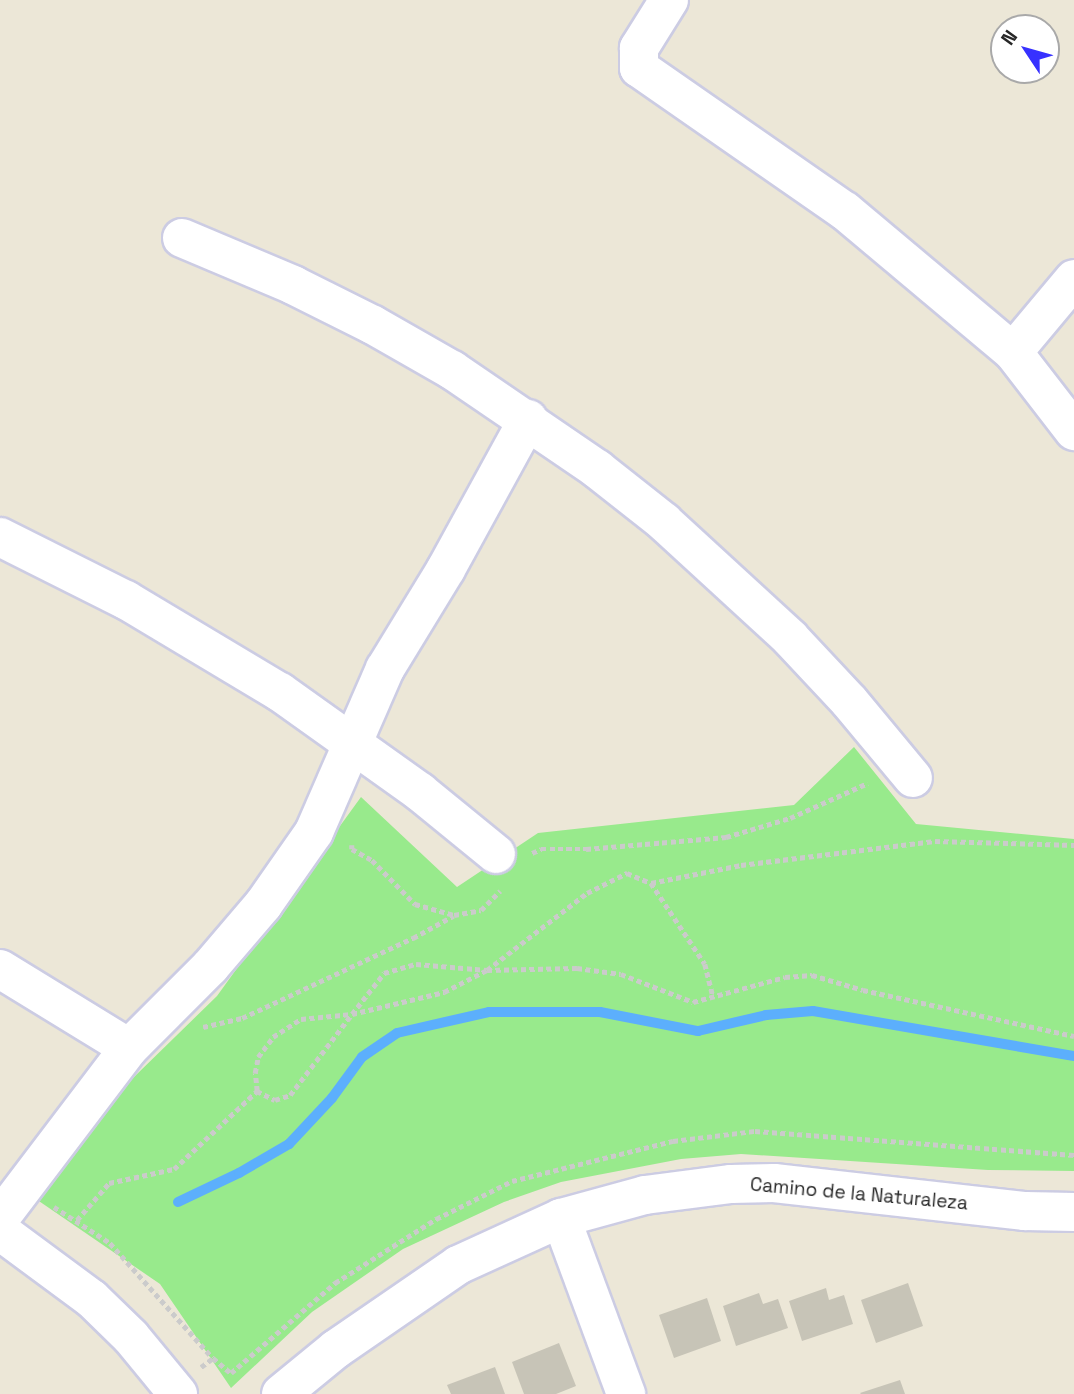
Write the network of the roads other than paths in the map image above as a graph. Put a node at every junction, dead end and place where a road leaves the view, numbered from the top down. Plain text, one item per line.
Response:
1 (669, 0) edge
2 (182, 238) dead end
3 (1074, 279) edge
4 (1013, 352) junction
5 (528, 419) junction
6 (1074, 431) edge
7 (0, 537) edge
8 (354, 743) junction
9 (908, 772) road end
10 (507, 866) road end
11 (0, 969) edge
12 (129, 1048) junction
13 (1074, 1212) edge
14 (0, 1218) edge
15 (561, 1218) junction
16 (0, 1231) edge
17 (178, 1394) edge
18 (281, 1394) edge
19 (625, 1394) edge

1 - 4 street
2 - 5 street
3 - 4 street
4 - 6 street
5 - 8 street
5 - 9 street
7 - 8 street
8 - 10 street
8 - 12 street
11 - 12 street
12 - 14 street
13 - 15 street, Camino de la Naturaleza
15 - 18 street, Camino de la Naturaleza
15 - 19 street
16 - 17 street

